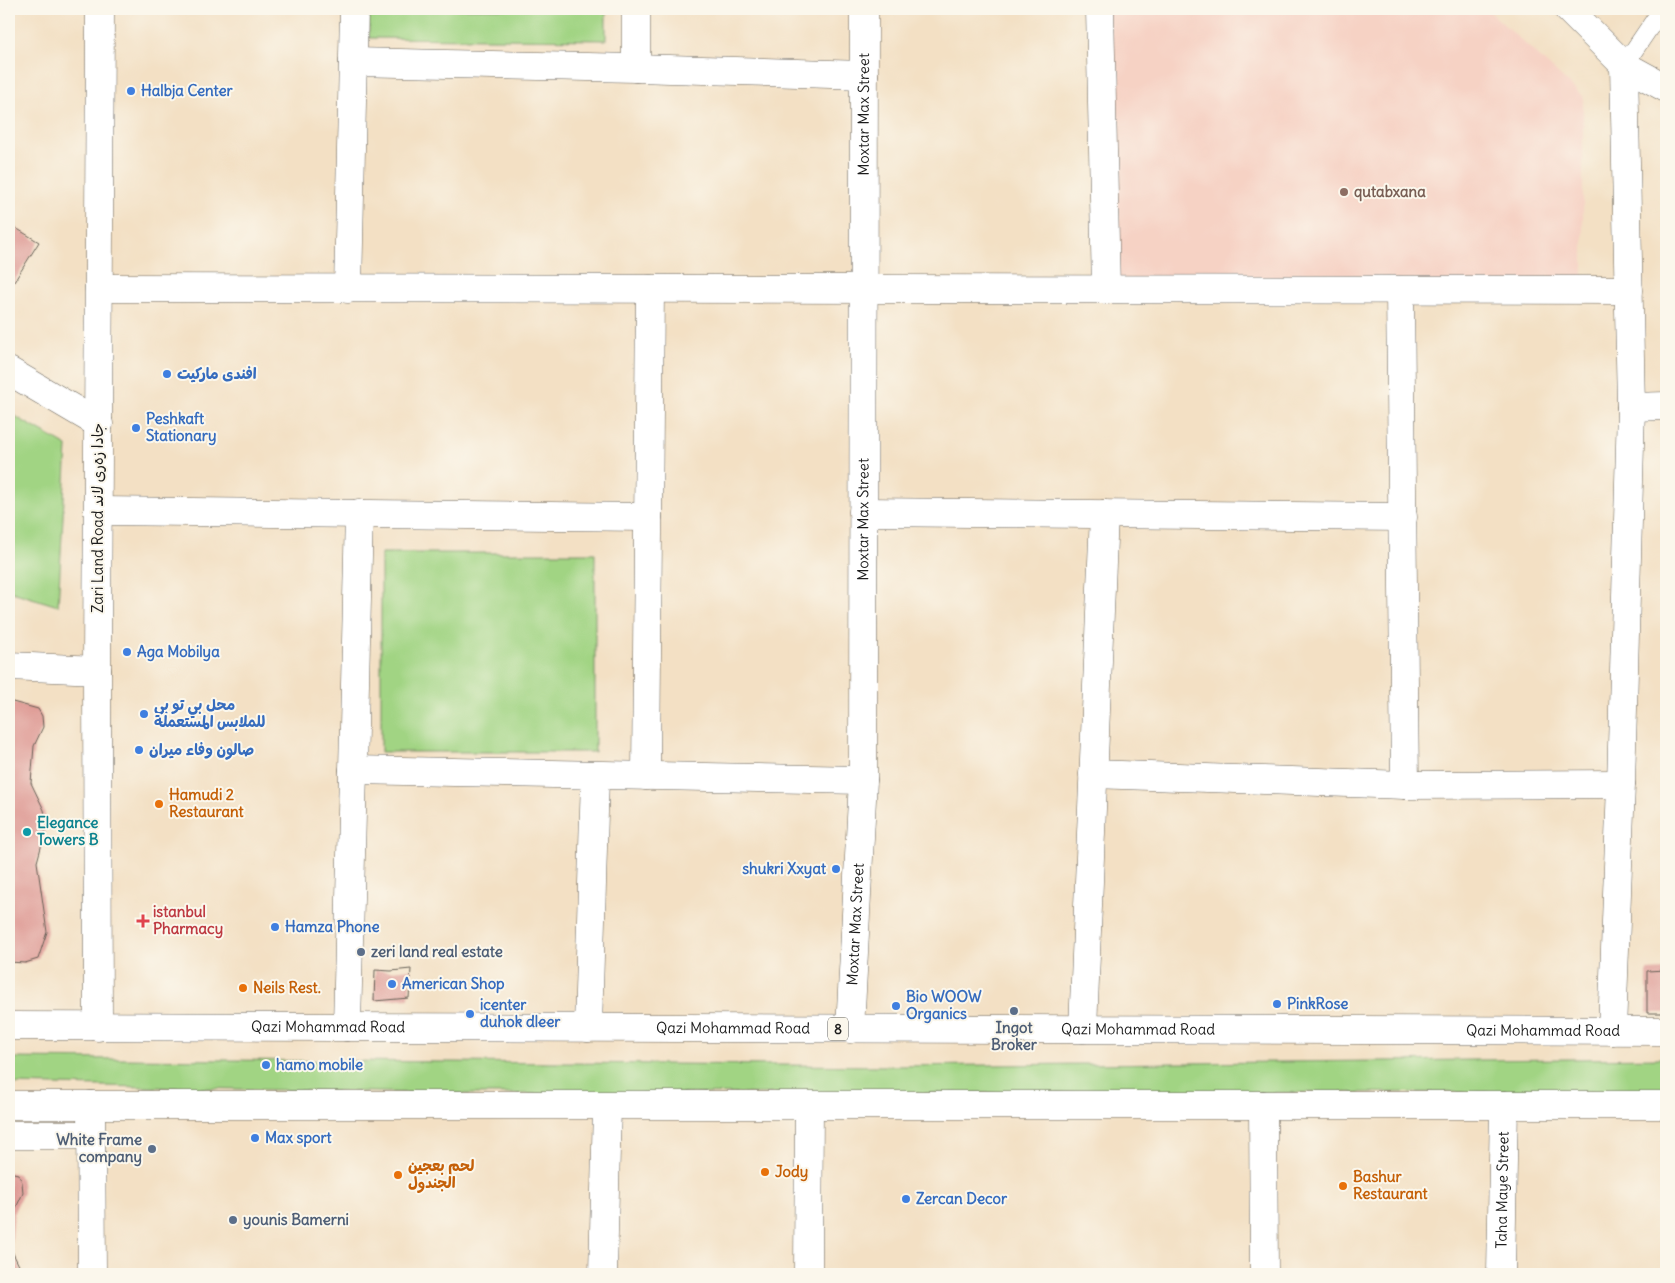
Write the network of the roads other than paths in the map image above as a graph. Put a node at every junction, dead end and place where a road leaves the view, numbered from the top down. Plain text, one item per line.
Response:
1 (100, 9) edge
2 (354, 9) edge
3 (636, 9) edge
4 (864, 9) edge
5 (1100, 9) edge
6 (1568, 9) edge
7 (1662, 9) edge
8 (353, 62) junction
9 (1624, 65) junction
10 (636, 68) junction
11 (864, 75) junction
12 (1666, 88) edge
13 (99, 288) junction
14 (348, 289) junction
15 (650, 289) junction
16 (864, 290) junction
17 (1106, 290) junction
18 (1400, 290) junction
19 (1629, 290) junction
20 (11, 377) edge
21 (1631, 406) junction
22 (1666, 406) edge
23 (99, 424) junction
24 (99, 511) junction
25 (863, 512) junction
26 (359, 513) junction
27 (1104, 514) junction
28 (648, 517) junction
29 (1403, 517) junction
30 (9, 666) edge
31 (97, 670) junction
32 (353, 770) junction
33 (1093, 774) junction
34 (595, 776) junction
35 (646, 776) junction
36 (863, 780) junction
37 (1622, 784) junction
38 (1405, 785) junction
39 (9, 1026) edge
40 (98, 1027) junction
41 (347, 1027) junction
42 (588, 1028) junction
43 (850, 1029) junction
44 (1082, 1029) junction
45 (1612, 1031) junction
46 (1666, 1032) edge
47 (9, 1105) edge
48 (91, 1105) junction
49 (1263, 1105) junction
50 (1504, 1105) junction
51 (607, 1106) junction
52 (809, 1106) junction
53 (1666, 1106) edge
54 (9, 1134) edge
55 (90, 1134) junction
56 (92, 1274) edge
57 (603, 1274) edge
58 (808, 1274) edge
59 (1264, 1274) edge
60 (1501, 1274) edge

1 - 13 street, Zari Land Road جادا زەری لاند
2 - 8 street
3 - 10 street
4 - 11 street, Moxtar Max Street
5 - 17 street
6 - 9 street
7 - 9 lane
8 - 10 street
8 - 14 street
9 - 12 street
9 - 19 street
10 - 11 street
11 - 16 street, Moxtar Max Street
13 - 14 street
13 - 23 street, Zari Land Road جادا زەری لاند
14 - 15 street
15 - 16 street
15 - 28 street
16 - 17 street
16 - 25 street, Moxtar Max Street
17 - 18 street
18 - 19 street
18 - 29 street
19 - 21 street
20 - 23 street
21 - 22 street
21 - 37 street
23 - 24 street, Zari Land Road جادا زەری لاند
24 - 26 street
24 - 31 street, Zari Land Road جادا زەری لاند
25 - 27 street
25 - 36 street, Moxtar Max Street
26 - 28 street
26 - 32 street
27 - 29 street
27 - 33 street
28 - 35 street
29 - 38 street
30 - 31 street
31 - 40 street, Zari Land Road جادا زەری لاند
32 - 34 street
32 - 41 street
33 - 38 street
33 - 44 street
34 - 35 street
34 - 42 street
35 - 36 street
36 - 43 street, Moxtar Max Street
37 - 38 street
37 - 45 street
39 - 40 street, Qazi Mohammad Road / 8
40 - 41 street, Qazi Mohammad Road / 8
41 - 42 street, Qazi Mohammad Road / 8
42 - 43 street, Qazi Mohammad Road / 8
43 - 44 street, Qazi Mohammad Road / 8
44 - 45 street, Qazi Mohammad Road / 8
45 - 46 street, Qazi Mohammad Road / 8
47 - 48 street
48 - 51 street
48 - 55 street
49 - 50 street
49 - 52 street
49 - 59 street
50 - 53 street
50 - 60 street, Taha Maye Street
51 - 52 street
51 - 57 street
52 - 58 street
54 - 55 street
55 - 56 street

